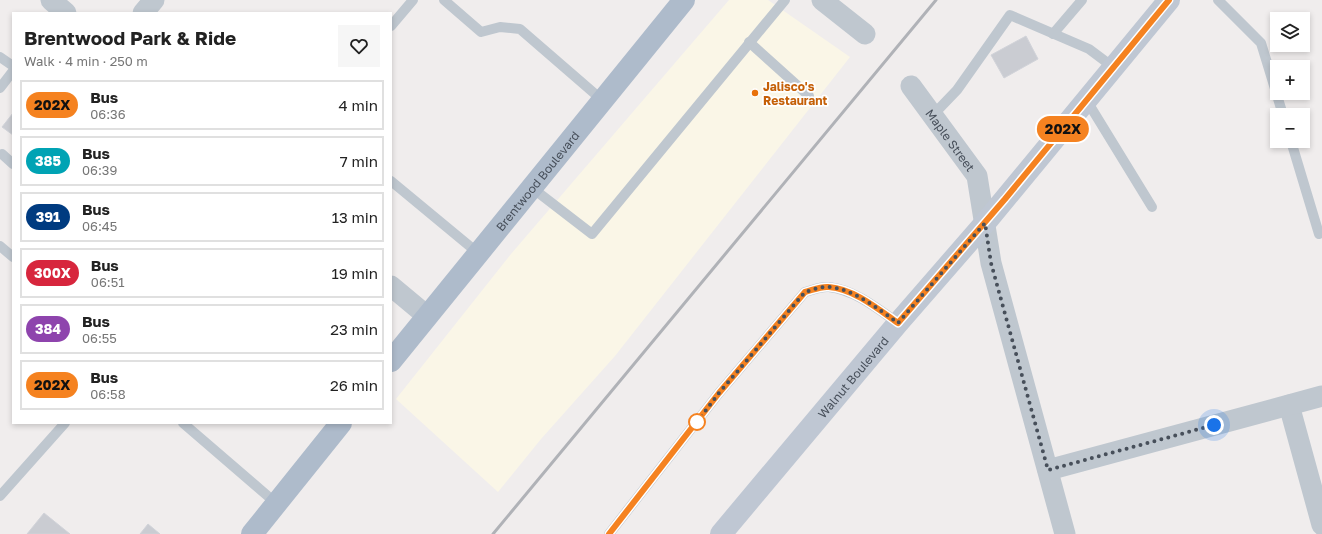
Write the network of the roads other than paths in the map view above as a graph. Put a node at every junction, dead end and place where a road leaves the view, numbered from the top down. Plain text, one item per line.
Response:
1 (154, 0) edge
2 (413, 0) edge
3 (444, 0) edge
4 (684, 0) edge
5 (785, 0) edge
6 (822, 0) edge
7 (1082, 0) edge
8 (1169, 0) edge
9 (1218, 0) edge
10 (144, 12) edge
11 (392, 25) edge
12 (865, 34) dead end
13 (1053, 34) junction
14 (749, 42) junction
15 (0, 56) edge
16 (12, 65) edge
17 (1113, 67) junction
18 (12, 72) edge
19 (911, 86) dead end
20 (0, 88) edge
21 (809, 96) dead end
22 (602, 100) junction
23 (1087, 101) junction
24 (1281, 108) edge
25 (933, 116) junction
26 (1293, 148) edge
27 (2, 154) dead end
28 (12, 163) edge
29 (392, 182) edge
30 (531, 187) junction
31 (1152, 207) dead end
32 (985, 223) junction
33 (1319, 234) dead end
34 (0, 246) edge
35 (478, 253) junction
36 (12, 257) edge
37 (392, 287) edge
38 (427, 316) junction
39 (898, 323) junction
40 (392, 360) edge
41 (1322, 396) edge
42 (1289, 405) junction
43 (64, 424) edge
44 (185, 424) edge
45 (340, 424) edge
46 (1048, 470) junction
47 (0, 496) edge
48 (277, 504) junction
49 (1322, 525) edge
50 (252, 534) edge
51 (609, 534) edge
52 (721, 534) edge
53 (1065, 534) edge

1 - 10 street
2 - 11 lane
3 - 22 lane
4 - 22 main road, Brentwood Boulevard
5 - 14 lane
6 - 12 street
7 - 13 lane
8 - 17 street, Walnut Boulevard
9 - 24 lane
13 - 17 lane
13 - 25 lane
14 - 21 lane
14 - 30 lane
15 - 16 lane
17 - 23 street, Walnut Boulevard
18 - 20 lane
19 - 25 street, Maple Street
22 - 30 main road, Brentwood Boulevard
23 - 31 lane
23 - 32 street, Walnut Boulevard
25 - 32 street, Maple Street
26 - 33 lane
27 - 28 lane
29 - 35 lane
30 - 35 main road, Brentwood Boulevard
32 - 39 street, Walnut Boulevard
32 - 46 street, Maple Street
34 - 36 lane
35 - 38 main road, Brentwood Boulevard
37 - 38 street
38 - 40 main road, Brentwood Boulevard
39 - 51 lane
39 - 52 street, Walnut Boulevard
41 - 42 street
42 - 46 street
42 - 49 street
43 - 47 lane
44 - 48 lane
45 - 48 main road
46 - 53 street, Maple Street
48 - 50 main road

